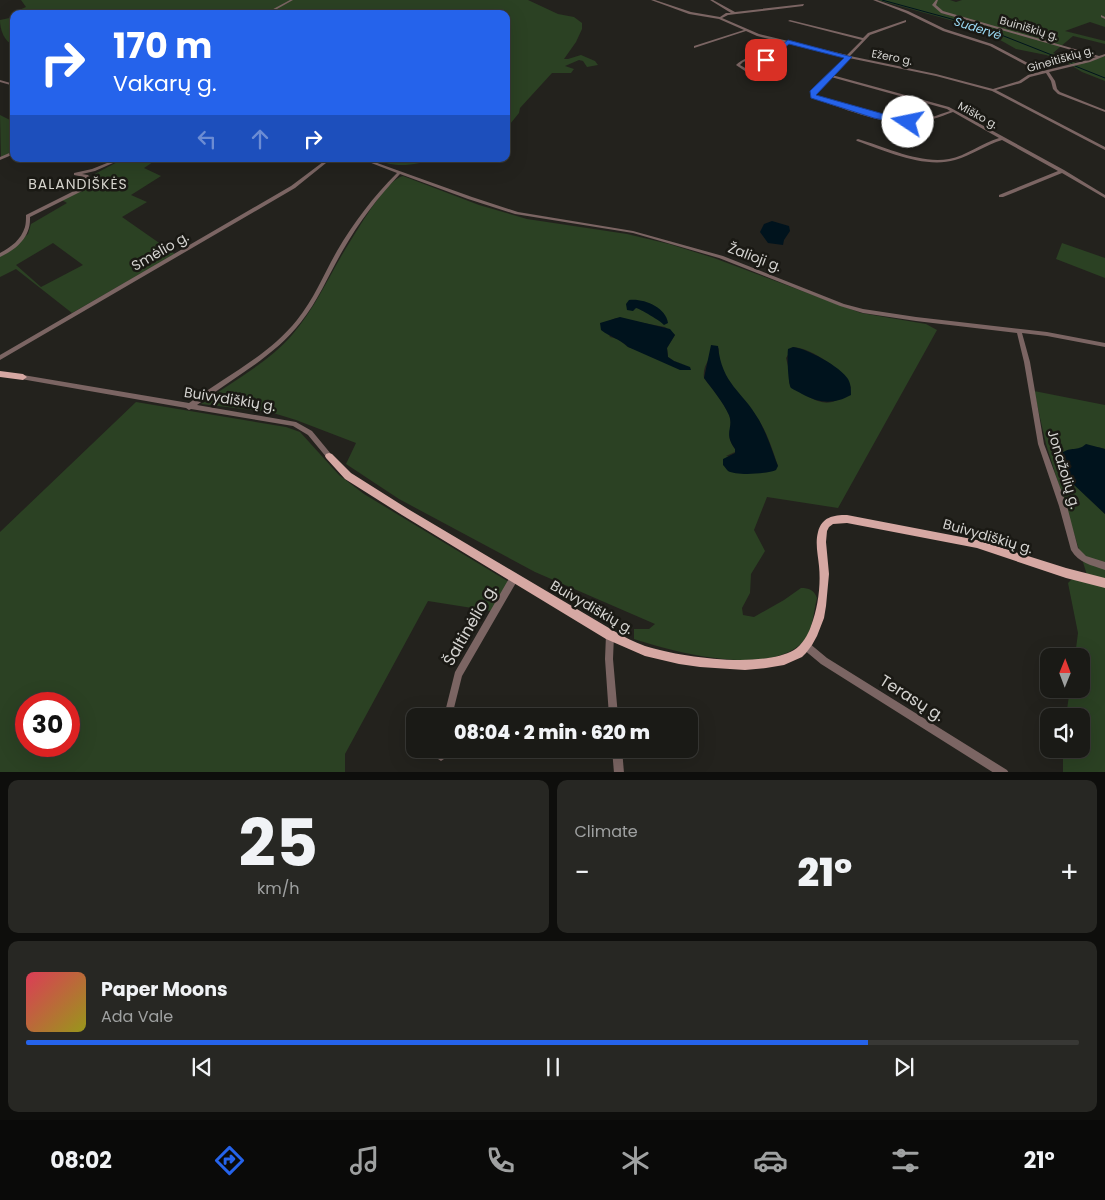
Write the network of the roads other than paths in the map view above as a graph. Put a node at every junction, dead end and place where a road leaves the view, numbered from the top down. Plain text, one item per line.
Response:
1 (292, 0) edge
2 (652, 0) edge
3 (711, 0) edge
4 (874, 0) edge
5 (937, 0) edge
6 (804, 5) dead end
7 (273, 10) edge
8 (735, 13) junction
9 (720, 18) junction
10 (790, 21) dead end
11 (906, 21) dead end
12 (746, 30) junction
13 (863, 39) junction
14 (788, 42) junction
15 (694, 47) dead end
16 (779, 48) junction
17 (1105, 55) edge
18 (849, 57) junction
19 (1098, 57) junction
20 (1045, 72) junction
21 (830, 76) junction
22 (993, 90) junction
23 (953, 111) junction
24 (1105, 111) edge
25 (1003, 138) junction
26 (858, 140) dead end
27 (1105, 149) edge
28 (113, 162) edge
29 (325, 162) edge
30 (372, 162) edge
31 (1062, 171) junction
32 (400, 172) junction
33 (1001, 196) dead end
34 (1105, 197) edge
35 (0, 255) edge
36 (1019, 331) junction
37 (1105, 345) edge
38 (0, 358) edge
39 (0, 374) edge
40 (23, 378) joint
41 (189, 407) junction
42 (329, 456) joint
43 (1105, 566) edge
44 (514, 578) junction
45 (1105, 583) edge
46 (610, 635) junction
47 (806, 646) junction
48 (450, 708) edge
49 (613, 708) edge
50 (618, 758) edge
51 (619, 772) edge
52 (1004, 772) edge

1 - 7 street
2 - 9 street
3 - 8 street
4 - 20 street
5 - 19 street, Buiniškių g.
6 - 8 street
8 - 9 street
9 - 12 street, Ežero g.
10 - 13 street
11 - 13 street
12 - 14 street, Ežero g.
12 - 15 street
13 - 18 street
14 - 16 street
14 - 18 street, Ežero g.
16 - 16 street
17 - 19 street, Gineitiškių g.
18 - 21 street
18 - 22 street, Ežero g.
19 - 20 street, Gineitiškių g.
20 - 22 street, Gineitiškių g.
20 - 24 street
21 - 23 street, Miško g.
21 - 23 street
22 - 27 street, Ežero g.
23 - 25 street, Miško g.
25 - 26 street
25 - 31 street, Miško g.
28 - 35 street
29 - 38 street, Smėlio g.
30 - 32 street, Žalioji g.
31 - 33 street
31 - 34 street, Miško g.
32 - 36 street, Žalioji g.
32 - 41 street
36 - 37 street, Žalioji g.
36 - 43 street, Jonažolių g.
39 - 40 main road, Buivydiškių g.
40 - 41 street, Buivydiškių g.
41 - 42 street, Buivydiškių g.
42 - 44 main road, Buivydiškių g.
44 - 46 main road, Buivydiškių g.
44 - 48 street, Šaltinėlio g.
45 - 47 main road, Buivydiškių g.
46 - 47 main road, Buivydiškių g.
46 - 49 street
47 - 52 street, Terasų g.
50 - 51 street

